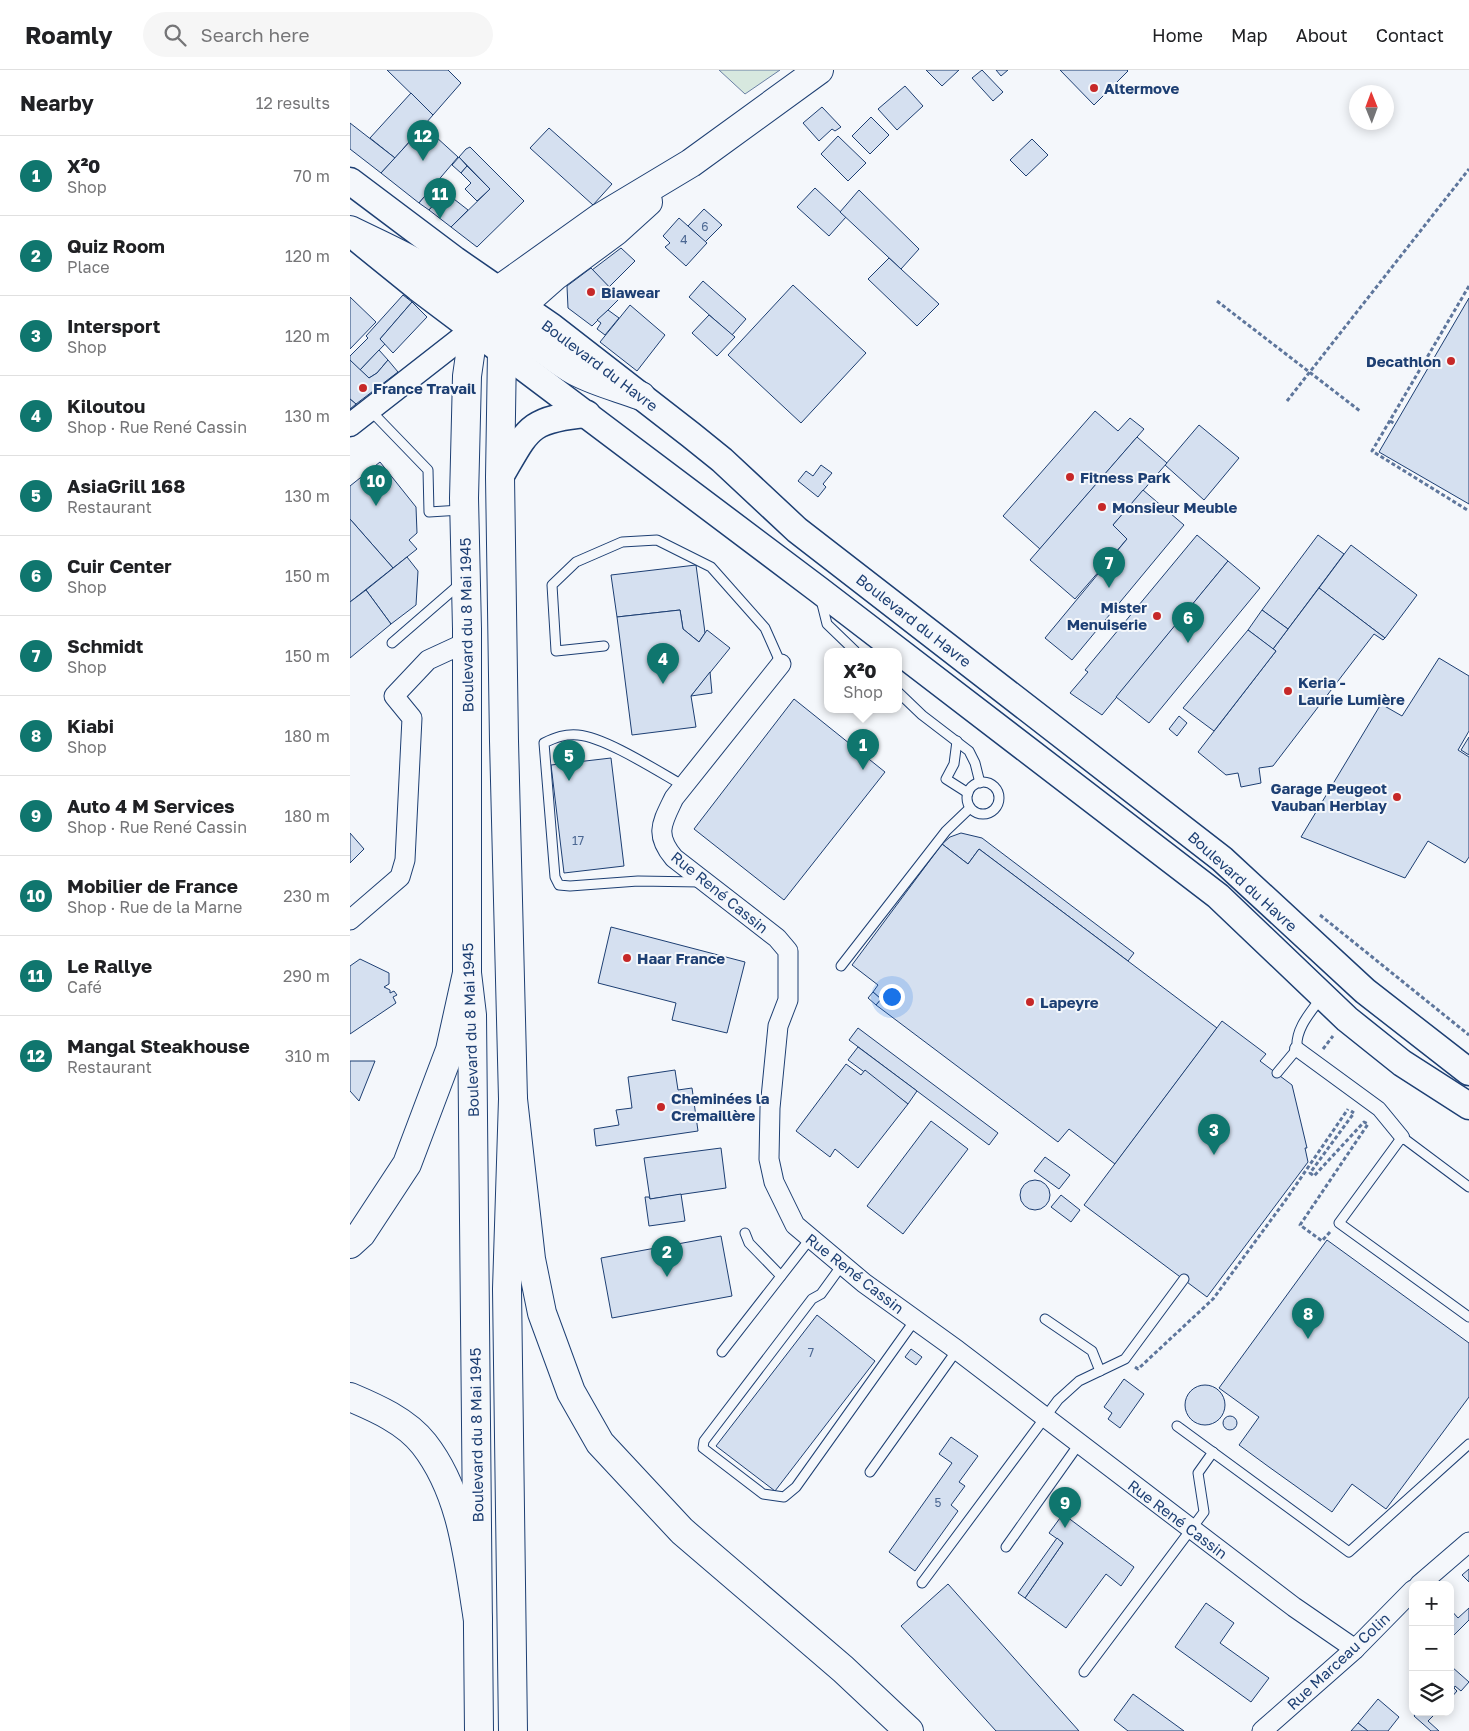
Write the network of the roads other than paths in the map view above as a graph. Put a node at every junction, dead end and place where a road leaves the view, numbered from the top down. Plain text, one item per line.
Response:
1 (819, 70) edge
2 (692, 163) junction
3 (350, 180) edge
4 (350, 232) edge
5 (491, 297) junction
6 (521, 306) junction
7 (473, 329) junction
8 (504, 341) junction
9 (641, 396) junction
10 (370, 410) junction
11 (587, 414) junction
12 (350, 425) edge
13 (500, 477) junction
14 (465, 510) junction
15 (466, 579) junction
16 (819, 590) junction
17 (467, 642) junction
18 (392, 643) dead end
19 (604, 646) dead end
20 (852, 648) edge
21 (895, 648) edge
22 (902, 654) edge
23 (781, 664) joint
24 (902, 696) edge
25 (957, 741) junction
26 (980, 783) junction
27 (684, 786) junction
28 (968, 793) junction
29 (970, 808) junction
30 (705, 882) junction
31 (350, 920) edge
32 (841, 966) dead end
33 (468, 986) junction
34 (1322, 997) junction
35 (510, 998) junction
36 (1297, 1049) junction
37 (1469, 1072) edge
38 (1277, 1073) dead end
39 (513, 1099) junction
40 (1469, 1106) edge
41 (1402, 1137) junction
42 (1469, 1187) edge
43 (745, 1233) dead end
44 (810, 1239) junction
45 (350, 1244) edge
46 (842, 1265) junction
47 (781, 1276) junction
48 (1184, 1279) dead end
49 (1469, 1317) edge
50 (1045, 1319) dead end
51 (915, 1320) junction
52 (957, 1350) junction
53 (722, 1352) dead end
54 (1100, 1371) junction
55 (350, 1397) edge
56 (1044, 1419) junction
57 (1177, 1426) dead end
58 (1079, 1444) junction
59 (1469, 1444) edge
60 (1213, 1452) junction
61 (870, 1472) dead end
62 (1193, 1530) junction
63 (1469, 1542) edge
64 (1006, 1547) dead end
65 (1424, 1581) edge
66 (922, 1582) dead end
67 (1409, 1594) edge
68 (478, 1620) junction
69 (1355, 1649) junction
70 (1084, 1672) dead end
71 (479, 1731) edge
72 (513, 1731) edge
73 (909, 1731) edge
74 (1262, 1731) edge

1 - 2 main road
2 - 5 main road
2 - 6 main road
3 - 5 main road
4 - 5 main road
4 - 7 main road
5 - 6 main road
5 - 7 main road, Boulevard du 8 Mai 1945
6 - 8 main road
6 - 9 main road, Boulevard du Havre
7 - 8 main road
7 - 10 street
7 - 14 main road, Boulevard du 8 Mai 1945
8 - 9 main road
8 - 11 main road, Boulevard du Havre
8 - 13 main road
9 - 37 main road, Boulevard du Havre
10 - 12 street
10 - 14 lane
11 - 13 main road
11 - 16 main road, Boulevard du Havre
13 - 35 main road
14 - 15 main road, Boulevard du 8 Mai 1945
15 - 17 main road, Boulevard du 8 Mai 1945
15 - 18 lane
16 - 20 lane
16 - 21 main road, Boulevard du Havre
17 - 31 street
17 - 33 main road, Boulevard du 8 Mai 1945
19 - 23 lane
22 - 34 main road, Boulevard du Havre
23 - 27 street, Rue René Cassin
24 - 25 lane
25 - 26 lane
25 - 28 lane
26 - 28 lane
26 - 29 lane
27 - 30 street, Rue René Cassin
27 - 30 lane
28 - 29 lane
29 - 32 lane
30 - 44 street, Rue René Cassin
33 - 35 main road
33 - 45 main road
33 - 68 main road, Boulevard du 8 Mai 1945
34 - 36 lane
34 - 40 main road, Boulevard du Havre
35 - 39 main road
36 - 38 lane
36 - 41 street
39 - 72 main road
39 - 73 main road
41 - 42 lane
41 - 49 lane
43 - 47 lane
44 - 46 street, Rue René Cassin
44 - 47 lane
46 - 51 street, Rue René Cassin
46 - 51 lane
47 - 53 lane
48 - 54 lane
50 - 54 lane
51 - 52 street, Rue René Cassin
52 - 56 street, Rue René Cassin
52 - 61 lane
54 - 56 lane
55 - 68 main road
56 - 58 street, Rue René Cassin
56 - 66 lane
57 - 60 lane
58 - 62 street, Rue René Cassin
58 - 64 lane
59 - 60 lane
60 - 62 lane
62 - 69 street, Rue René Cassin
62 - 70 lane
63 - 65 street
67 - 69 street, Rue Marceau Colin
68 - 71 main road, Boulevard du 8 Mai 1945
69 - 74 street, Rue Marceau Colin

